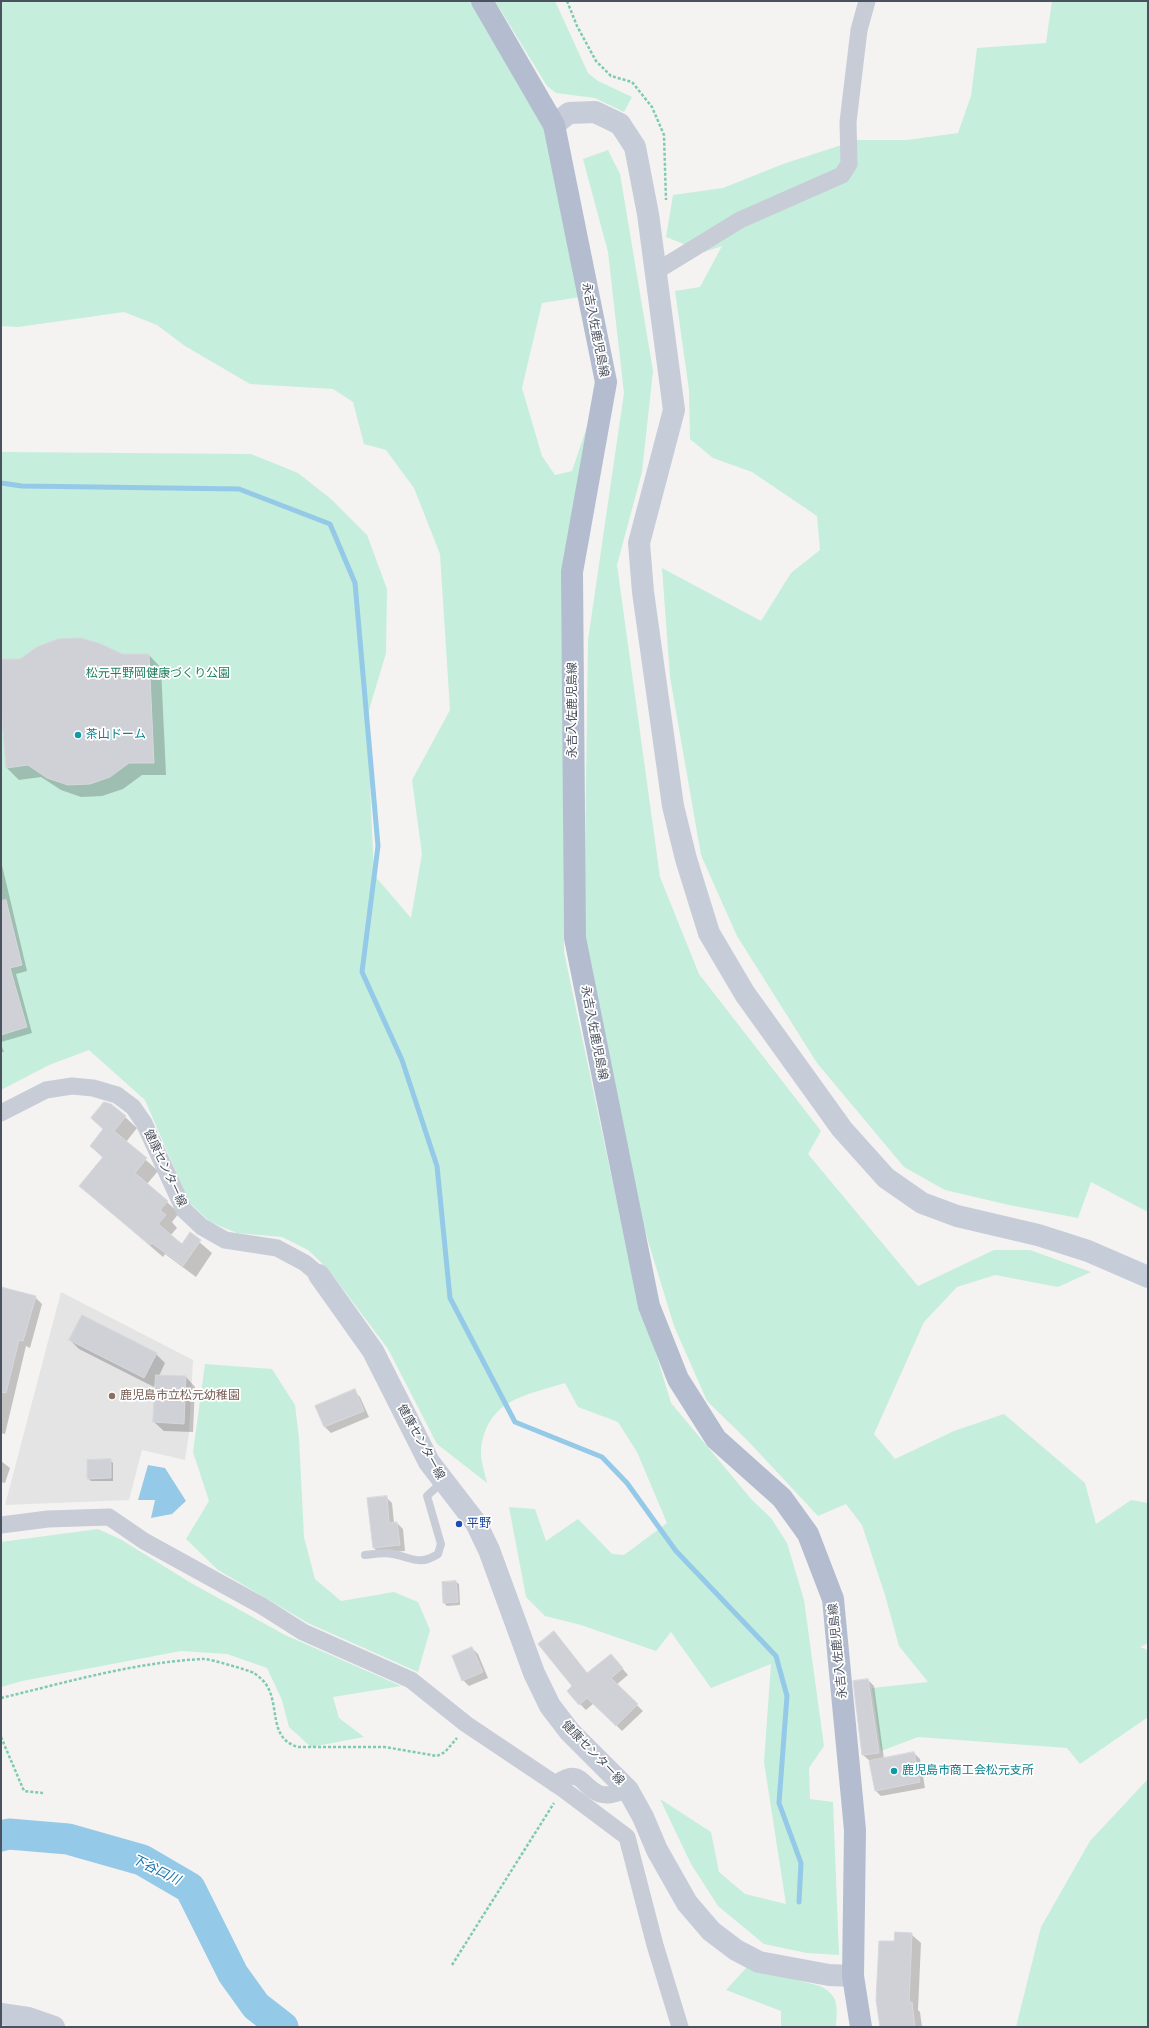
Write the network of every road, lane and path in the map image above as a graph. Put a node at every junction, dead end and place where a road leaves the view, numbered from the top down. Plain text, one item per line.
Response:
1 (482, 1) edge
2 (867, 1) edge
3 (554, 125) junction
4 (655, 272) junction
5 (1, 1112) edge
6 (319, 1275) joint
7 (1148, 1277) edge
8 (443, 1481) junction
9 (1, 1525) edge
10 (365, 1555) dead end
11 (1, 1698) edge
12 (466, 1724) junction
13 (1, 1737) edge
14 (559, 1786) junction
15 (628, 1790) junction
16 (43, 1793) dead end
17 (452, 1965) dead end
18 (853, 1976) junction
19 (1, 2014) edge
20 (54, 2027) edge
21 (680, 2027) edge
22 (861, 2027) edge

1 - 3 main road, 永吉入佐鹿児島線
2 - 4 street
3 - 4 street
3 - 18 main road, 永吉入佐鹿児島線
4 - 7 street
5 - 6 street, 健康センター線
6 - 8 street, 健康センター線
8 - 10 lane
8 - 15 street, 健康センター線
9 - 12 street
11 - 12 path
12 - 14 street
13 - 16 path
14 - 15 street
14 - 17 path
14 - 21 street
15 - 18 street, 健康センター線
18 - 22 main road, 永吉入佐鹿児島線
19 - 20 street

